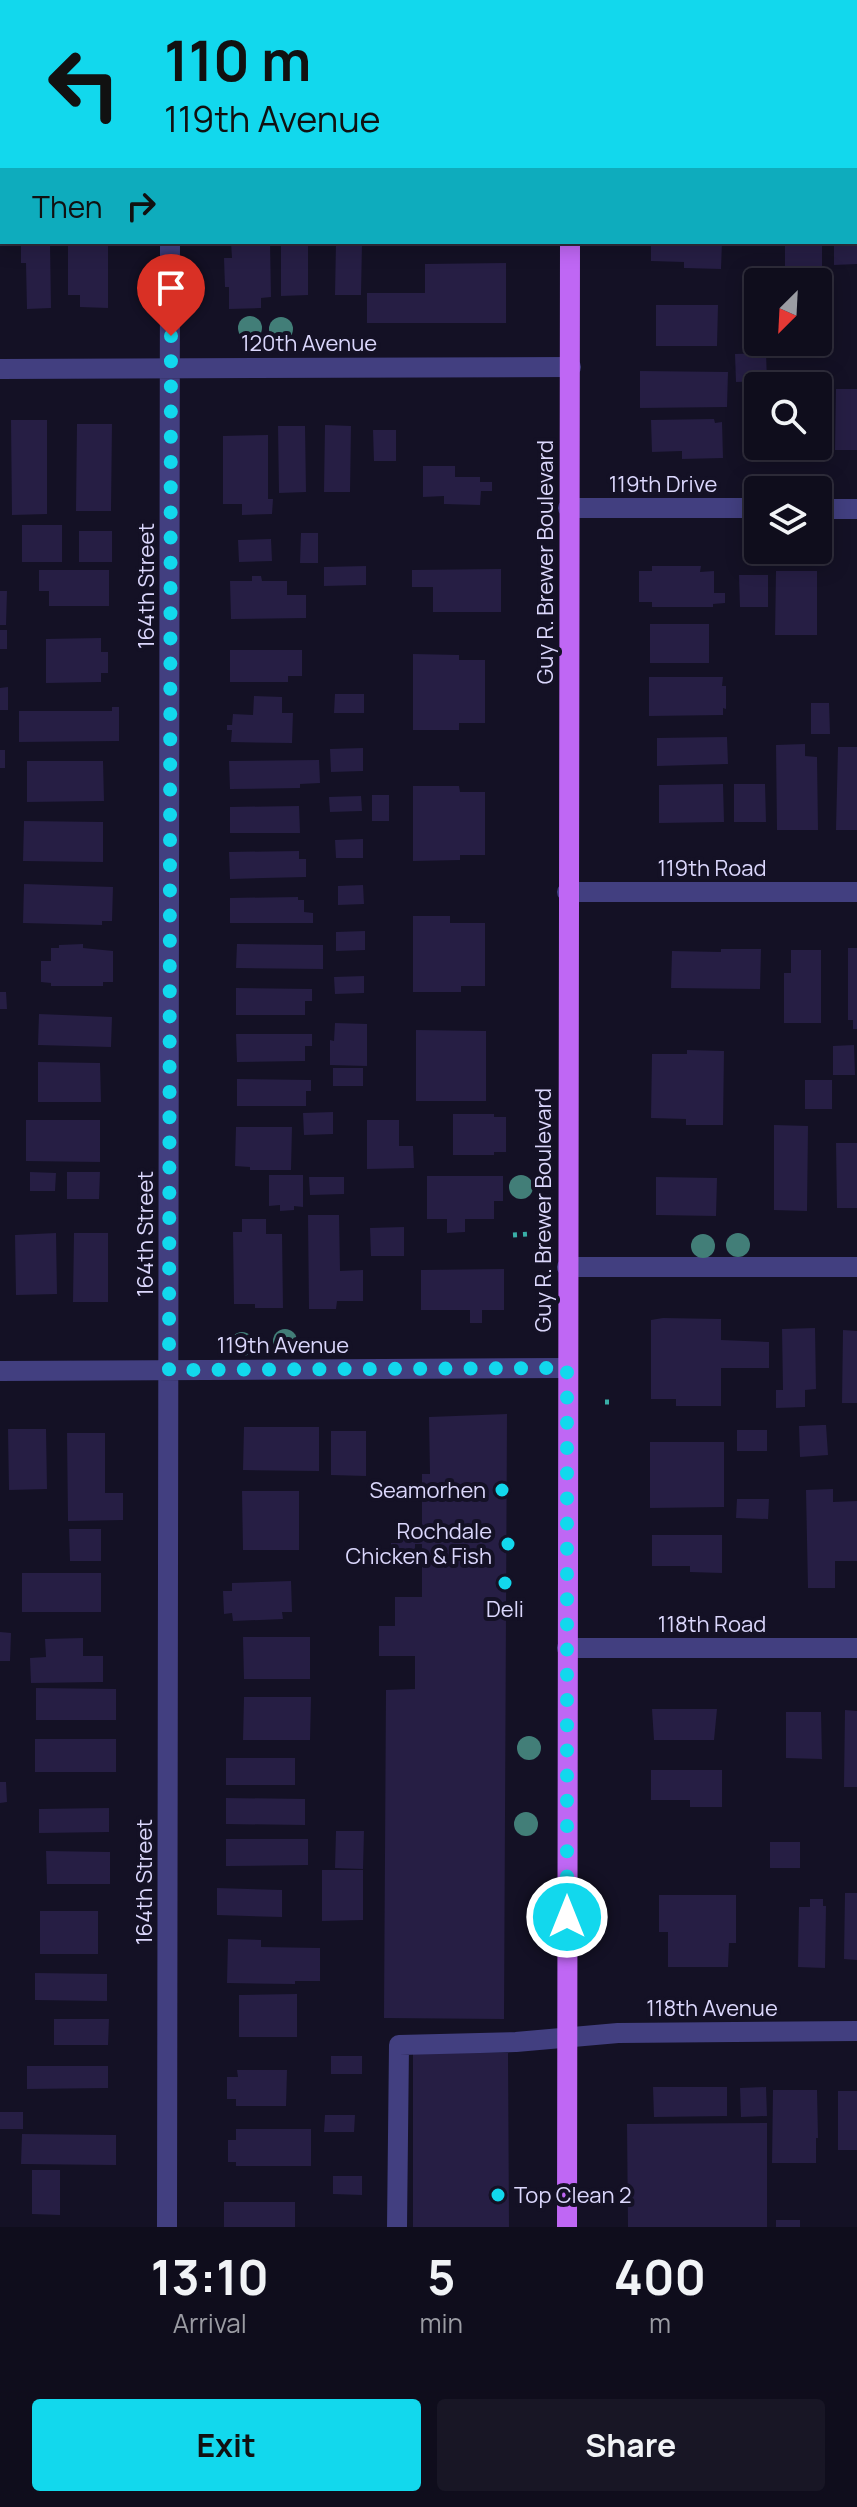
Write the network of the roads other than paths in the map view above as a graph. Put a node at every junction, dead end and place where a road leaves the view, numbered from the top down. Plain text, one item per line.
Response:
1 (170, 244) edge
2 (570, 244) edge
3 (571, 367) junction
4 (171, 368) junction
5 (0, 369) edge
6 (568, 508) junction
7 (744, 508) edge
8 (832, 509) edge
9 (857, 509) edge
10 (567, 892) junction
11 (857, 892) edge
12 (567, 1267) junction
13 (857, 1267) edge
14 (567, 1368) junction
15 (169, 1370) junction
16 (0, 1371) edge
17 (567, 1648) junction
18 (857, 1648) edge
19 (857, 2031) edge
20 (567, 2037) junction
21 (167, 2227) edge
22 (397, 2227) edge
23 (567, 2227) edge

1 - 4 street, 164th Street
2 - 3 main road, Guy R. Brewer Boulevard
3 - 4 street, 120th Avenue
3 - 6 main road, Guy R. Brewer Boulevard
4 - 5 street, 120th Avenue
4 - 15 street, 164th Street
6 - 7 street, 119th Drive
6 - 10 main road, Guy R. Brewer Boulevard
8 - 9 street
10 - 11 street, 119th Road
10 - 12 main road, Guy R. Brewer Boulevard
12 - 13 street
12 - 14 main road, Guy R. Brewer Boulevard
14 - 15 street, 119th Avenue
14 - 17 main road, Guy R. Brewer Boulevard
15 - 16 street, 119th Avenue
15 - 21 street, 164th Street
17 - 18 street, 118th Road
17 - 20 main road, Guy R. Brewer Boulevard
19 - 20 street, 118th Avenue
20 - 22 street, 118th Avenue
20 - 23 main road, Guy R. Brewer Boulevard

